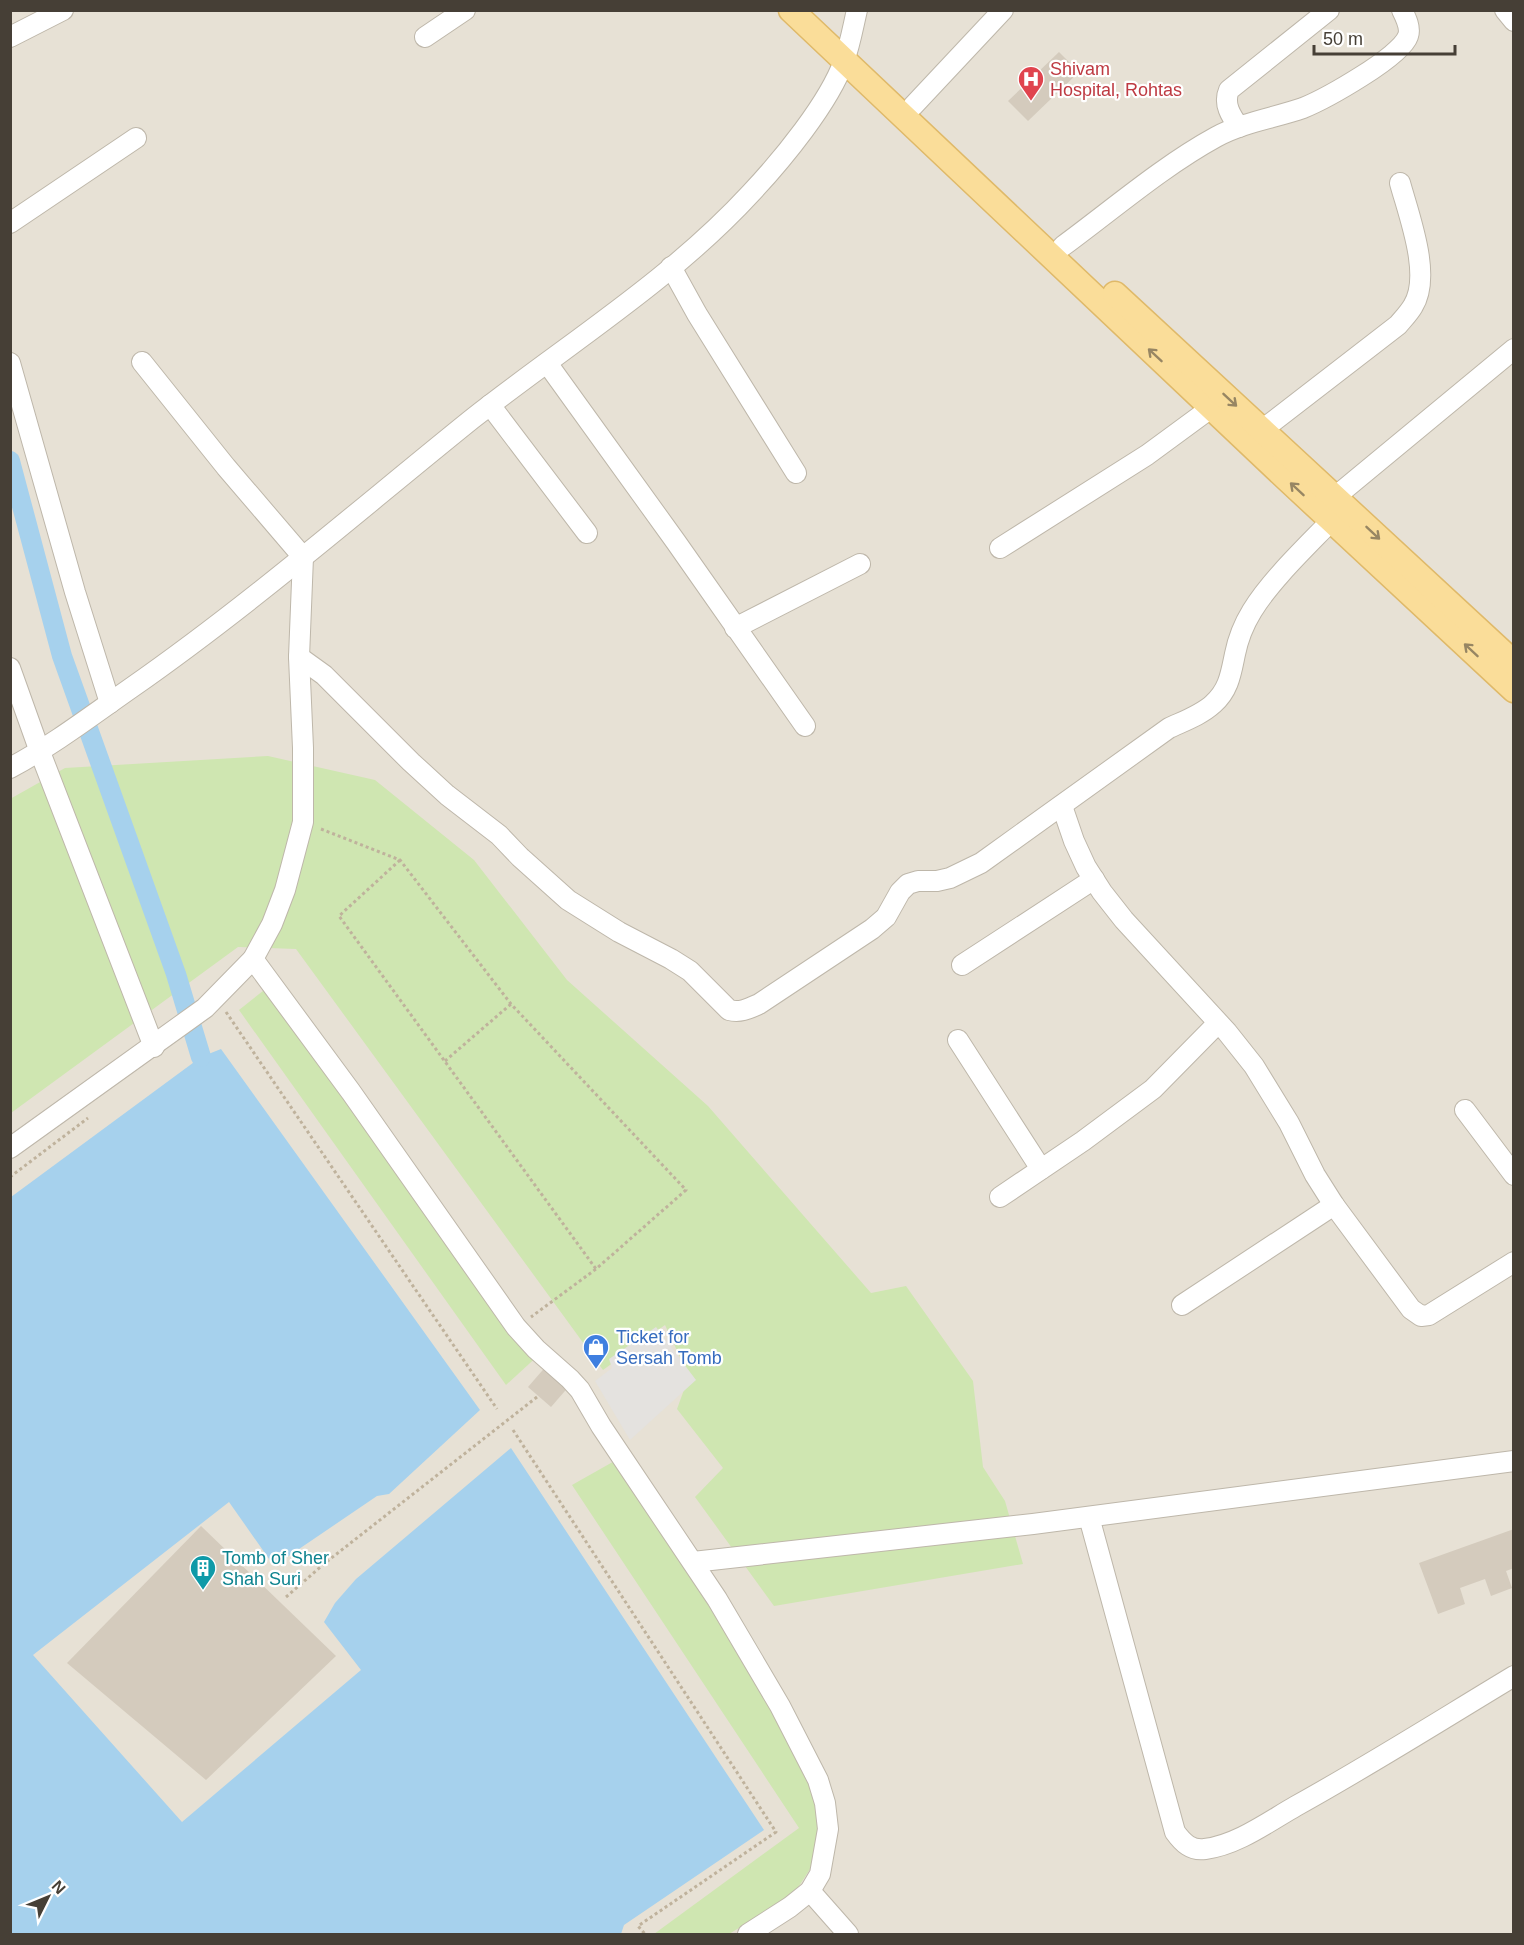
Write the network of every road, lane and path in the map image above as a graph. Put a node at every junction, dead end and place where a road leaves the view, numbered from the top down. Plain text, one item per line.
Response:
1 (63, 10) edge
2 (465, 10) edge
3 (791, 10) edge
4 (810, 10) edge
5 (857, 10) edge
6 (1003, 10) edge
7 (1329, 10) edge
8 (1402, 10) edge
9 (1505, 10) edge
10 (1514, 21) edge
11 (10, 37) edge
12 (425, 37) dead end
13 (846, 54) junction
14 (914, 106) junction
15 (1239, 127) junction
16 (136, 138) dead end
17 (1400, 183) dead end
18 (10, 223) edge
19 (1063, 246) junction
20 (671, 267) junction
21 (1514, 349) edge
22 (142, 362) dead end
23 (10, 363) edge
24 (547, 363) junction
25 (490, 405) junction
26 (1211, 408) junction
27 (1262, 430) junction
28 (796, 473) dead end
29 (1333, 509) junction
30 (587, 533) dead end
31 (1000, 548) dead end
32 (303, 557) junction
33 (860, 564) dead end
34 (735, 628) junction
35 (299, 657) junction
36 (1514, 663) edge
37 (10, 668) edge
38 (1514, 690) edge
39 (107, 705) junction
40 (805, 726) dead end
41 (40, 752) junction
42 (10, 768) edge
43 (1062, 806) junction
44 (303, 822) junction
45 (400, 860) junction
46 (1094, 879) junction
47 (254, 958) junction
48 (962, 965) dead end
49 (511, 1004) junction
50 (226, 1012) dead end
51 (1218, 1023) junction
52 (958, 1040) dead end
53 (161, 1041) junction
54 (444, 1061) junction
55 (1466, 1110) dead end
56 (10, 1148) edge
57 (1041, 1169) junction
58 (1514, 1175) edge
59 (1000, 1197) dead end
60 (1334, 1204) junction
61 (1514, 1262) edge
62 (596, 1269) junction
63 (1182, 1305) dead end
64 (516, 1327) junction
65 (537, 1397) dead end
66 (497, 1408) dead end
67 (513, 1430) dead end
68 (1514, 1461) edge
69 (1089, 1517) junction
70 (693, 1562) junction
71 (286, 1597) dead end
72 (1513, 1678) edge
73 (810, 1891) junction
74 (645, 1935) edge
75 (748, 1935) edge
76 (848, 1935) edge

1 - 11 street
2 - 12 street
3 - 13 main road
4 - 13 main road
5 - 13 street
6 - 14 street
7 - 15 street
8 - 15 street
9 - 10 street
13 - 14 main road
13 - 20 street
26 -> 13 main road
14 - 19 main road
15 - 19 street
16 - 18 street
17 - 27 street
19 -> 27 main road
20 - 24 street
20 - 28 street
21 - 29 street
22 - 32 street
23 - 39 street
24 - 25 street
24 - 34 street
25 - 30 street
25 - 32 street
29 -> 26 main road
26 - 31 street
27 - 29 main road
29 -> 36 main road
38 -> 29 main road
29 - 43 street
32 - 35 street
32 - 39 street
33 - 34 street
34 - 40 street
35 - 43 street
35 - 44 street
37 - 41 street
39 - 41 street
41 - 42 street
41 - 53 street
43 - 46 street
44 - 45 path
44 - 47 street
45 - 49 path
45 - 54 path
46 - 48 street
46 - 51 street
47 - 53 street
47 - 64 street
49 - 54 path
49 - 62 path
50 - 66 path
51 - 57 street
51 - 60 street
52 - 57 street
53 - 56 street
54 - 62 path
55 - 58 street
57 - 59 street
60 - 61 street
60 - 63 street
62 - 64 path
64 - 70 street
65 - 71 path
67 - 74 path
68 - 69 street
69 - 70 street
69 - 72 street
70 - 73 street
73 - 75 street
73 - 76 street

